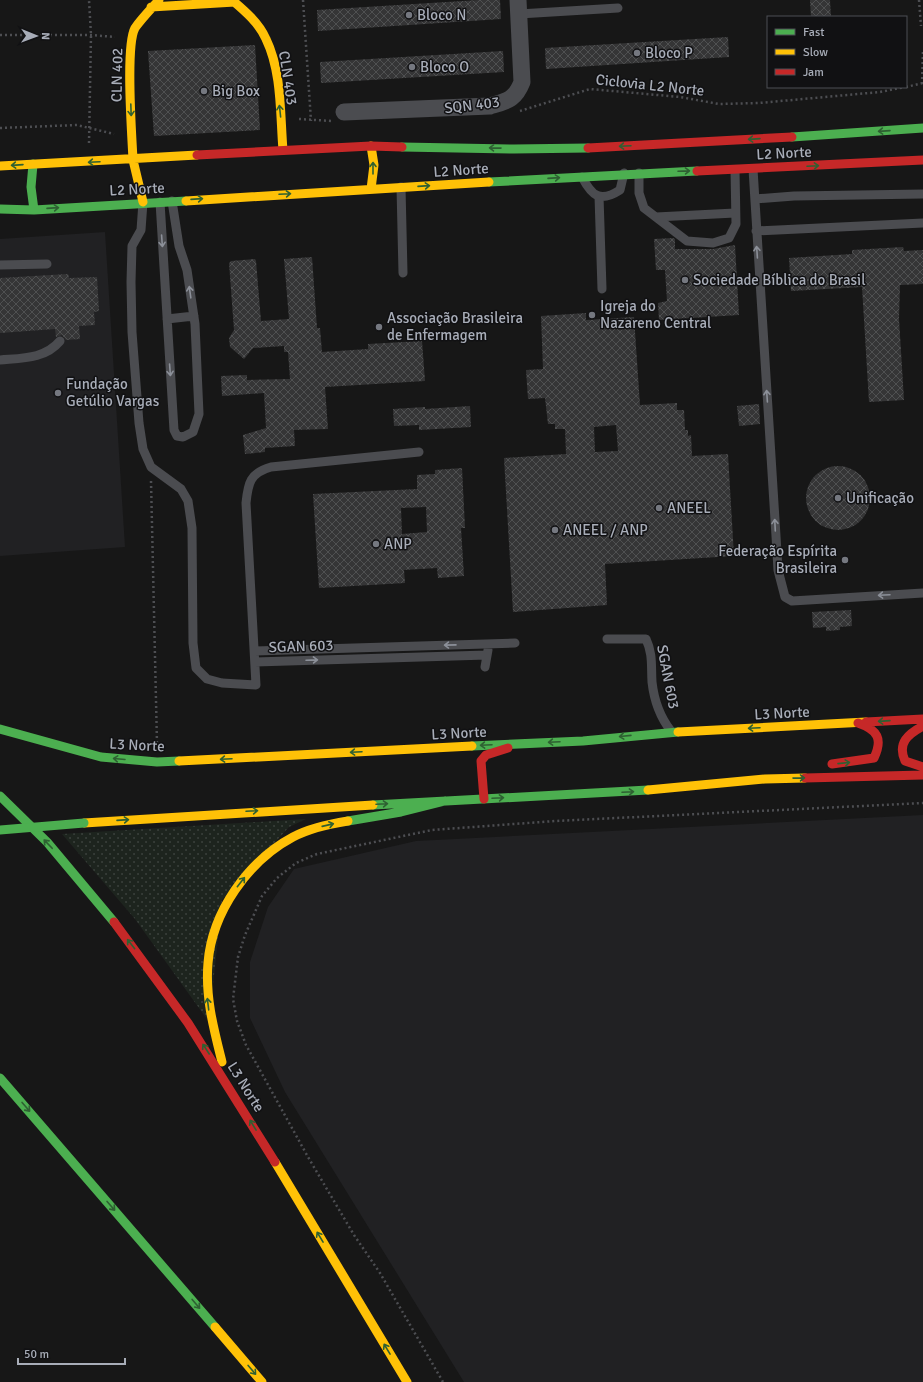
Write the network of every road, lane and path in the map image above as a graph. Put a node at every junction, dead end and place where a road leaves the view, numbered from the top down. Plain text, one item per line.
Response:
1 (89, 0) edge
2 (159, 0) edge
3 (303, 0) edge
4 (919, 0) edge
5 (233, 1) edge
6 (151, 7) junction
7 (518, 7) edge
8 (618, 8) dead end
9 (921, 26) dead end
10 (0, 35) edge
11 (90, 35) junction
12 (132, 38) junction
13 (923, 50) edge
14 (922, 84) edge
15 (907, 87) edge
16 (901, 88) edge
17 (280, 110) junction
18 (516, 112) dead end
19 (340, 117) joint
20 (311, 121) junction
21 (131, 127) junction
22 (0, 128) edge
23 (89, 128) junction
24 (923, 128) edge
25 (371, 146) junction
26 (283, 150) junction
27 (133, 160) junction
28 (923, 160) edge
29 (88, 162) junction
30 (33, 164) junction
31 (0, 166) edge
32 (753, 169) junction
33 (735, 170) junction
34 (624, 173) junction
35 (639, 173) junction
36 (581, 176) junction
37 (401, 187) junction
38 (371, 189) junction
39 (923, 194) edge
40 (598, 196) junction
41 (755, 200) junction
42 (172, 201) junction
43 (143, 202) junction
44 (160, 202) junction
45 (0, 209) edge
46 (34, 210) junction
47 (736, 213) junction
48 (656, 217) junction
49 (923, 223) edge
50 (756, 231) junction
51 (47, 264) dead end
52 (0, 265) edge
53 (403, 273) dead end
54 (602, 289) dead end
55 (194, 316) junction
56 (167, 319) junction
57 (60, 341) dead end
58 (0, 360) edge
59 (419, 452) dead end
60 (150, 467) junction
61 (923, 593) edge
62 (607, 639) dead end
63 (515, 643) dead end
64 (489, 644) junction
65 (255, 651) junction
66 (487, 655) junction
67 (255, 662) junction
68 (485, 667) dead end
69 (923, 719) edge
70 (858, 723) junction
71 (923, 726) edge
72 (0, 729) edge
73 (672, 732) junction
74 (525, 743) junction
75 (157, 762) junction
76 (824, 765) dead end
77 (923, 767) edge
78 (796, 769) dead end
79 (923, 775) edge
80 (765, 779) junction
81 (0, 796) edge
82 (484, 799) junction
83 (445, 801) junction
84 (923, 803) edge
85 (0, 830) edge
86 (0, 1078) edge
87 (228, 1082) junction
88 (262, 1382) edge
89 (407, 1382) edge
90 (442, 1382) edge

1 - 11 path
2 - 6 main road, CLN 402
3 - 20 path
4 - 9 path
5 - 6 main road
5 - 17 main road, CLN 403
6 - 12 main road, CLN 402
7 - 8 lane, SQN 403
7 - 19 street, SQN 403
10 - 11 path
11 - 12 path
11 - 23 path
12 -> 21 main road, CLN 402
13 - 14 path
14 - 15 path, Ciclovia L2 Norte
16 - 18 path, Ciclovia L2 Norte
17 - 20 path
26 -> 17 main road, CLN 403
19 - 20 path
21 - 23 path
21 - 27 main road, CLN 402
22 - 23 path
23 - 29 path
24 -> 25 main road, L2 Norte
25 - 26 main road, L2 Norte
38 -> 25 main road
26 - 27 main road, L2 Norte
27 -> 29 main road, L2 Norte
27 - 43 main road, CLN 402
32 -> 28 main road, L2 Norte
29 - 30 main road, L2 Norte
30 -> 31 main road, L2 Norte
30 - 46 main road
32 - 33 main road, L2 Norte
32 - 41 lane
35 -> 33 main road, L2 Norte
33 - 47 lane
34 - 35 main road, L2 Norte
34 - 36 main road, L2 Norte
34 - 40 lane
35 - 48 lane
37 -> 36 main road, L2 Norte
36 - 40 lane
37 - 38 main road, L2 Norte
37 - 53 lane
42 -> 38 main road, L2 Norte
39 - 41 lane
40 - 54 lane
41 - 50 lane
42 - 44 main road, L2 Norte
55 -> 42 lane
43 - 44 main road, L2 Norte
46 -> 43 main road, L2 Norte
43 - 60 lane
44 -> 56 lane
45 - 46 main road, L2 Norte
47 - 48 lane
47 - 48 lane
49 - 50 lane
61 -> 50 lane
51 - 52 lane
55 - 56 lane
56 -> 55 lane
57 - 58 lane
59 - 65 lane
60 - 67 lane
60 - 75 path
62 - 73 lane, SGAN 603
63 - 64 lane, SGAN 603
64 -> 65 lane, SGAN 603
64 - 66 lane
65 - 67 lane, SGAN 603
67 -> 66 lane, SGAN 603
66 - 68 lane
69 -> 70 main road, L3 Norte
70 -> 73 main road, L3 Norte
76 -> 70 main road
71 - 77 main road
75 -> 72 main road, L3 Norte
73 -> 74 main road, L3 Norte
74 -> 75 main road, L3 Norte
74 - 82 main road
78 - 80 main road
80 -> 79 main road
82 -> 80 main road
87 -> 81 main road, L3 Norte
82 - 83 main road
85 -> 83 main road, bridge
87 -> 83 main road
84 - 90 path
86 -> 88 main road
89 -> 87 main road, L3 Norte

